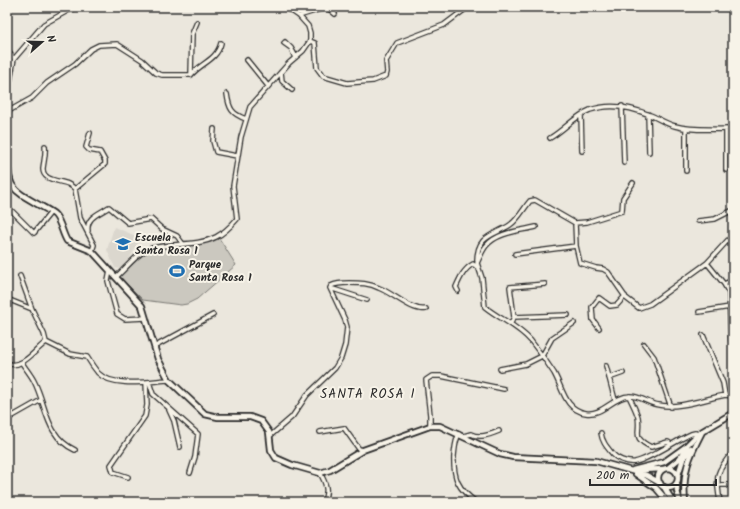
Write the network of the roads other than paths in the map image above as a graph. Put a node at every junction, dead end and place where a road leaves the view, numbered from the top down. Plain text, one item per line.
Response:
1 (81, 7) edge
2 (286, 7) edge
3 (724, 7) edge
4 (464, 10) dead end
5 (733, 11) edge
6 (335, 14) dead end
7 (299, 16) junction
8 (197, 22) dead end
9 (310, 41) junction
10 (221, 43) dead end
11 (7, 50) edge
12 (14, 58) junction
13 (247, 60) dead end
14 (281, 72) junction
15 (191, 75) junction
16 (268, 86) junction
17 (292, 90) dead end
18 (227, 94) dead end
19 (622, 106) junction
20 (7, 112) edge
21 (648, 114) junction
22 (581, 115) junction
23 (246, 119) junction
24 (686, 128) junction
25 (214, 129) dead end
26 (726, 129) junction
27 (733, 129) edge
28 (90, 133) dead end
29 (550, 138) dead end
30 (45, 146) dead end
31 (582, 151) dead end
32 (649, 152) dead end
33 (7, 154) edge
34 (237, 156) junction
35 (624, 163) dead end
36 (726, 170) dead end
37 (686, 171) dead end
38 (634, 183) dead end
39 (75, 189) junction
40 (733, 210) edge
41 (12, 212) dead end
42 (51, 212) junction
43 (698, 222) dead end
44 (575, 223) junction
45 (536, 227) dead end
46 (89, 234) junction
47 (733, 237) edge
48 (183, 244) junction
49 (576, 246) junction
50 (92, 251) junction
51 (515, 254) dead end
52 (477, 263) junction
53 (708, 263) junction
54 (478, 268) junction
55 (110, 271) junction
56 (20, 276) dead end
57 (116, 277) junction
58 (733, 280) edge
59 (545, 284) dead end
60 (724, 284) junction
61 (330, 288) junction
62 (458, 291) dead end
63 (625, 296) junction
64 (7, 299) edge
65 (367, 300) dead end
66 (730, 307) junction
67 (32, 309) junction
68 (426, 309) dead end
69 (700, 312) dead end
70 (213, 315) dead end
71 (568, 315) dead end
72 (514, 317) junction
73 (145, 318) junction
74 (510, 323) junction
75 (574, 323) dead end
76 (599, 328) dead end
77 (703, 335) dead end
78 (46, 342) junction
79 (644, 344) dead end
80 (733, 346) edge
81 (154, 347) junction
82 (542, 356) junction
83 (7, 363) edge
84 (22, 363) junction
85 (606, 366) dead end
86 (500, 369) dead end
87 (623, 373) dead end
88 (609, 378) junction
89 (169, 380) junction
90 (148, 382) junction
91 (504, 389) dead end
92 (724, 395) junction
93 (629, 396) junction
94 (733, 396) edge
95 (41, 400) junction
96 (615, 400) junction
97 (166, 406) junction
98 (671, 406) junction
99 (733, 414) edge
100 (11, 417) dead end
101 (430, 426) junction
102 (499, 431) dead end
103 (320, 432) dead end
104 (601, 433) dead end
105 (700, 433) junction
106 (459, 434) junction
107 (270, 436) junction
108 (464, 436) junction
109 (671, 444) junction
110 (180, 447) dead end
111 (75, 450) dead end
112 (363, 450) junction
113 (733, 452) edge
114 (666, 468) junction
115 (631, 471) junction
116 (190, 473) dead end
117 (320, 473) junction
118 (678, 476) junction
119 (128, 477) dead end
120 (660, 483) junction
121 (677, 484) junction
122 (718, 485) junction
123 (733, 485) edge
124 (664, 487) junction
125 (323, 502) edge
126 (476, 502) edge
127 (668, 502) edge
128 (673, 502) edge
129 (680, 502) edge
130 (685, 502) edge
131 (720, 502) edge

1 - 12 street
2 - 7 street
3 - 5 street
4 - 9 street
6 - 7 street
7 - 9 street
8 - 15 street
9 - 14 street
10 - 15 street
11 - 12 street
12 - 20 street
13 - 16 street
14 - 16 street
14 - 17 street
15 - 20 street
16 - 23 street
18 - 23 street
19 - 21 street
19 - 22 street
19 - 35 street
21 - 24 street
21 - 32 street
22 - 29 street
22 - 31 street
23 - 34 street
24 - 26 street
24 - 37 street
25 - 34 street
26 - 27 street
26 - 36 street
28 - 39 street
30 - 39 street
33 - 42 street
34 - 48 street
38 - 44 street
39 - 46 street
40 - 43 street
41 - 42 street
42 - 50 street
44 - 49 street
44 - 52 street
45 - 52 street
46 - 48 street
46 - 50 street
47 - 53 street
48 - 57 street
49 - 51 street
49 - 63 street
50 - 55 street
52 - 54 street
53 - 60 street
53 - 63 street
54 - 62 street
54 - 74 street
55 - 57 street
55 - 73 street
56 - 67 street
57 - 73 street
58 - 60 street
59 - 72 street
60 - 66 street
61 - 65 street
61 - 68 street
61 - 107 street
63 - 76 street
64 - 67 street
66 - 69 street
66 - 80 street
67 - 78 street
70 - 81 street
71 - 72 street
72 - 74 street
73 - 81 street
74 - 82 street
75 - 82 street
77 - 92 street
78 - 84 street
78 - 90 street
79 - 98 street
81 - 89 street
82 - 86 street
82 - 96 street
83 - 84 street
84 - 95 street
85 - 88 street
87 - 88 street
88 - 96 street
89 - 90 street
89 - 107 street
90 - 97 street
90 - 119 street
91 - 101 street
92 - 94 street
92 - 98 street
93 - 96 street
93 - 98 street
93 - 109 street
95 - 100 street
95 - 111 street
97 - 110 street
97 - 116 street
99 - 105 street
101 - 106 street
101 - 112 street
102 - 108 street
103 - 112 street
104 - 109 street
105 - 109 street
105 - 114 street
105 - 115 street
105 - 118 street
105 - 130 street
106 - 108 street
106 - 126 street
107 - 117 street
108 - 115 street
112 - 117 street
113 - 122 street
114 - 115 street
114 - 118 street
114 - 120 street
115 - 120 street
115 - 127 street
117 - 125 street
118 - 121 street
120 - 124 street
121 - 124 street
121 - 129 street
122 - 123 street
122 - 131 street
124 - 128 street

